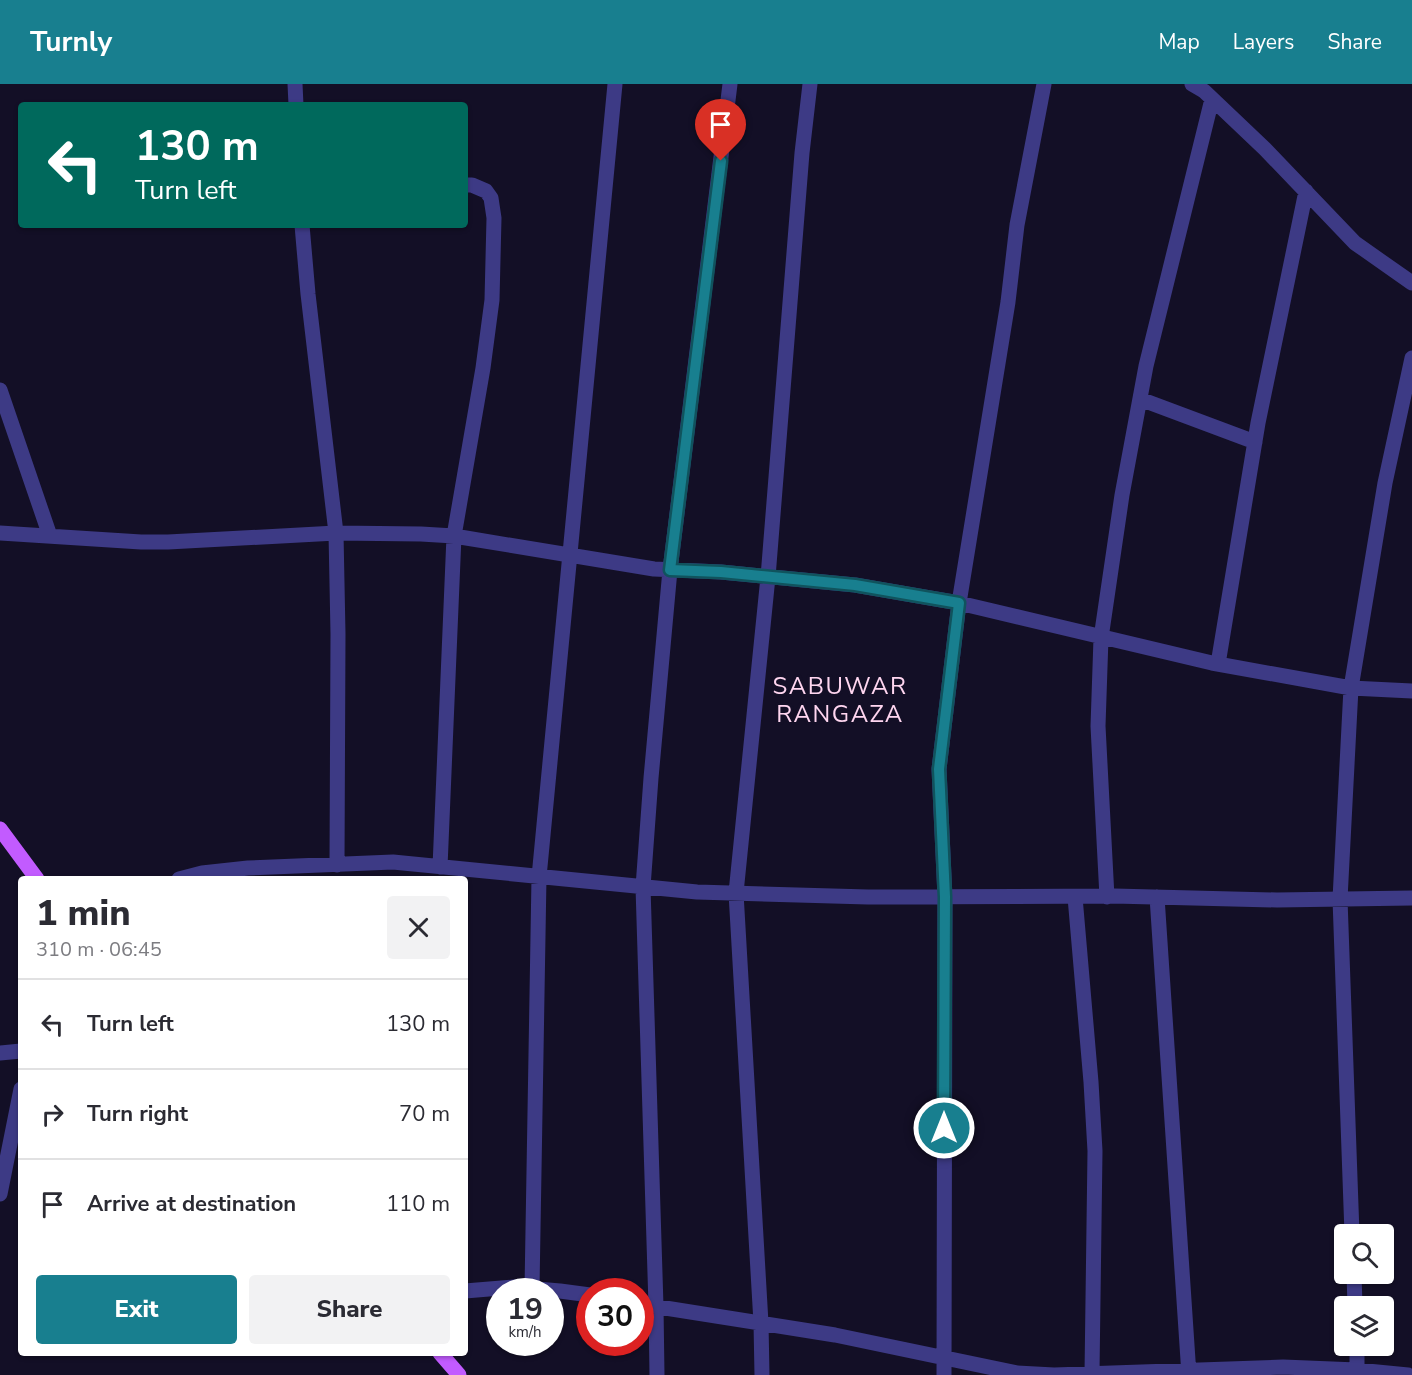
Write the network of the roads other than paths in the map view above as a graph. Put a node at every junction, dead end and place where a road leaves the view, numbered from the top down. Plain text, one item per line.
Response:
1 (295, 84) edge
2 (615, 84) edge
3 (730, 84) edge
4 (810, 84) edge
5 (1044, 84) edge
6 (1192, 84) edge
7 (1212, 99) junction
8 (296, 102) edge
9 (468, 185) edge
10 (1306, 191) junction
11 (302, 228) edge
12 (1412, 283) edge
13 (1412, 358) edge
14 (0, 390) edge
15 (1140, 399) junction
16 (1255, 442) junction
17 (0, 533) edge
18 (336, 533) junction
19 (50, 536) junction
20 (454, 536) junction
21 (570, 555) junction
22 (670, 570) junction
23 (768, 577) junction
24 (959, 603) junction
25 (1101, 638) junction
26 (1218, 664) junction
27 (1351, 688) junction
28 (1412, 691) edge
29 (0, 829) edge
30 (337, 864) junction
31 (440, 867) junction
32 (35, 876) edge
33 (190, 876) edge
34 (539, 877) junction
35 (643, 887) junction
36 (736, 893) junction
37 (945, 897) junction
38 (1075, 897) junction
39 (1107, 897) junction
40 (1157, 897) junction
41 (1412, 898) edge
42 (1340, 899) junction
43 (18, 1052) edge
44 (0, 1053) edge
45 (18, 1104) edge
46 (0, 1194) edge
47 (1352, 1224) edge
48 (532, 1278) edge
49 (486, 1289) edge
50 (468, 1291) edge
51 (656, 1306) junction
52 (760, 1323) junction
53 (443, 1356) edge
54 (1357, 1356) edge
55 (944, 1358) junction
56 (1358, 1370) junction
57 (1092, 1373) junction
58 (1189, 1373) edge
59 (1026, 1374) edge
60 (459, 1375) edge
61 (657, 1375) edge
62 (762, 1375) edge
63 (944, 1375) edge
64 (1408, 1375) edge

1 - 8 street
2 - 21 street
3 - 22 street
4 - 23 street
5 - 24 street
6 - 7 street
7 - 10 street
7 - 15 street
9 - 20 street
10 - 12 street
10 - 16 street
11 - 18 street
13 - 27 street
14 - 19 street
15 - 16 street
15 - 25 street
16 - 26 street
17 - 19 street
18 - 19 street
18 - 20 street
18 - 30 street
20 - 21 street
20 - 31 street
21 - 22 street
21 - 34 street
22 - 23 street
22 - 35 street
23 - 24 street
23 - 36 street
24 - 25 street
24 - 37 street
25 - 26 street
25 - 39 street
26 - 27 street
27 - 28 street
27 - 42 street
29 - 32 main road
30 - 31 street
30 - 33 street
31 - 34 street
34 - 35 street
34 - 48 street
35 - 36 street
35 - 51 street
36 - 37 street
36 - 52 street
37 - 38 street
37 - 55 street
38 - 39 street
38 - 57 street
39 - 40 street
40 - 42 street
40 - 58 street
41 - 42 street
42 - 47 street
43 - 44 street
45 - 46 street
49 - 50 street
51 - 52 street
51 - 61 street
52 - 55 street
52 - 62 street
53 - 60 main road
54 - 56 street
55 - 59 street
55 - 63 street
56 - 58 street
56 - 64 street
57 - 58 street
57 - 59 street

